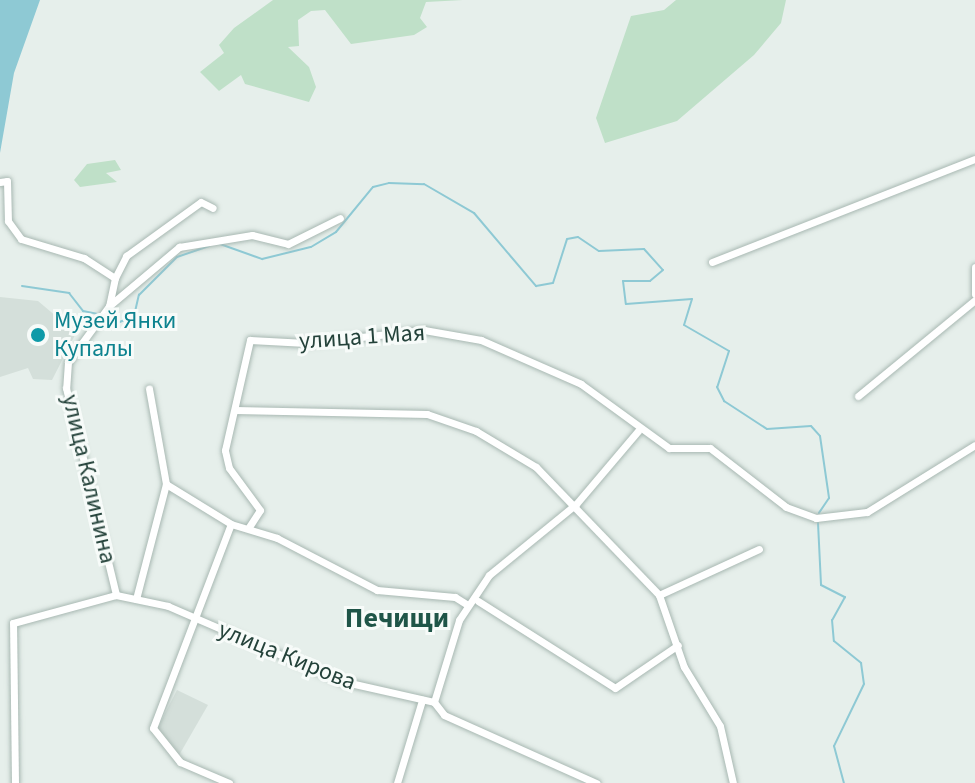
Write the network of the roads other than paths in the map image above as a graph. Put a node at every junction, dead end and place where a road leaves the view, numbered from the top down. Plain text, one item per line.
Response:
1 (975, 159) edge
2 (0, 182) edge
3 (213, 208) dead end
4 (340, 218) dead end
5 (712, 262) dead end
6 (975, 267) edge
7 (115, 278) junction
8 (975, 297) edge
9 (109, 306) junction
10 (149, 389) dead end
11 (858, 396) dead end
12 (235, 410) junction
13 (638, 431) junction
14 (975, 445) edge
15 (166, 484) junction
16 (576, 504) junction
17 (231, 524) junction
18 (249, 527) junction
19 (759, 549) dead end
20 (116, 595) junction
21 (659, 595) junction
22 (136, 599) junction
23 (478, 601) junction
24 (468, 605) junction
25 (194, 617) junction
26 (678, 645) junction
27 (422, 700) junction
28 (434, 702) junction
29 (15, 783) edge
30 (229, 783) edge
31 (397, 783) edge
32 (596, 783) edge
33 (733, 783) edge

1 - 5 street
2 - 7 street
3 - 7 street
4 - 9 street
6 - 8 street
7 - 9 street
8 - 11 street
9 - 20 street, улица Калинина
10 - 15 street
12 - 13 street, улица 1 Мая
12 - 16 street
12 - 18 street
13 - 14 street, улица 1 Мая
13 - 16 street
15 - 17 street
15 - 22 street
16 - 21 street
16 - 23 street
17 - 18 street
17 - 25 street
18 - 24 street
19 - 21 street
20 - 22 street, улица Кирова
20 - 29 street, улица Кирова
21 - 26 street
22 - 25 street, улица Кирова
23 - 24 street
23 - 26 street
24 - 28 street
25 - 27 street, улица Кирова
25 - 30 street
26 - 33 street
27 - 28 street, улица Кирова
27 - 31 street
28 - 32 street, улица Кирова

